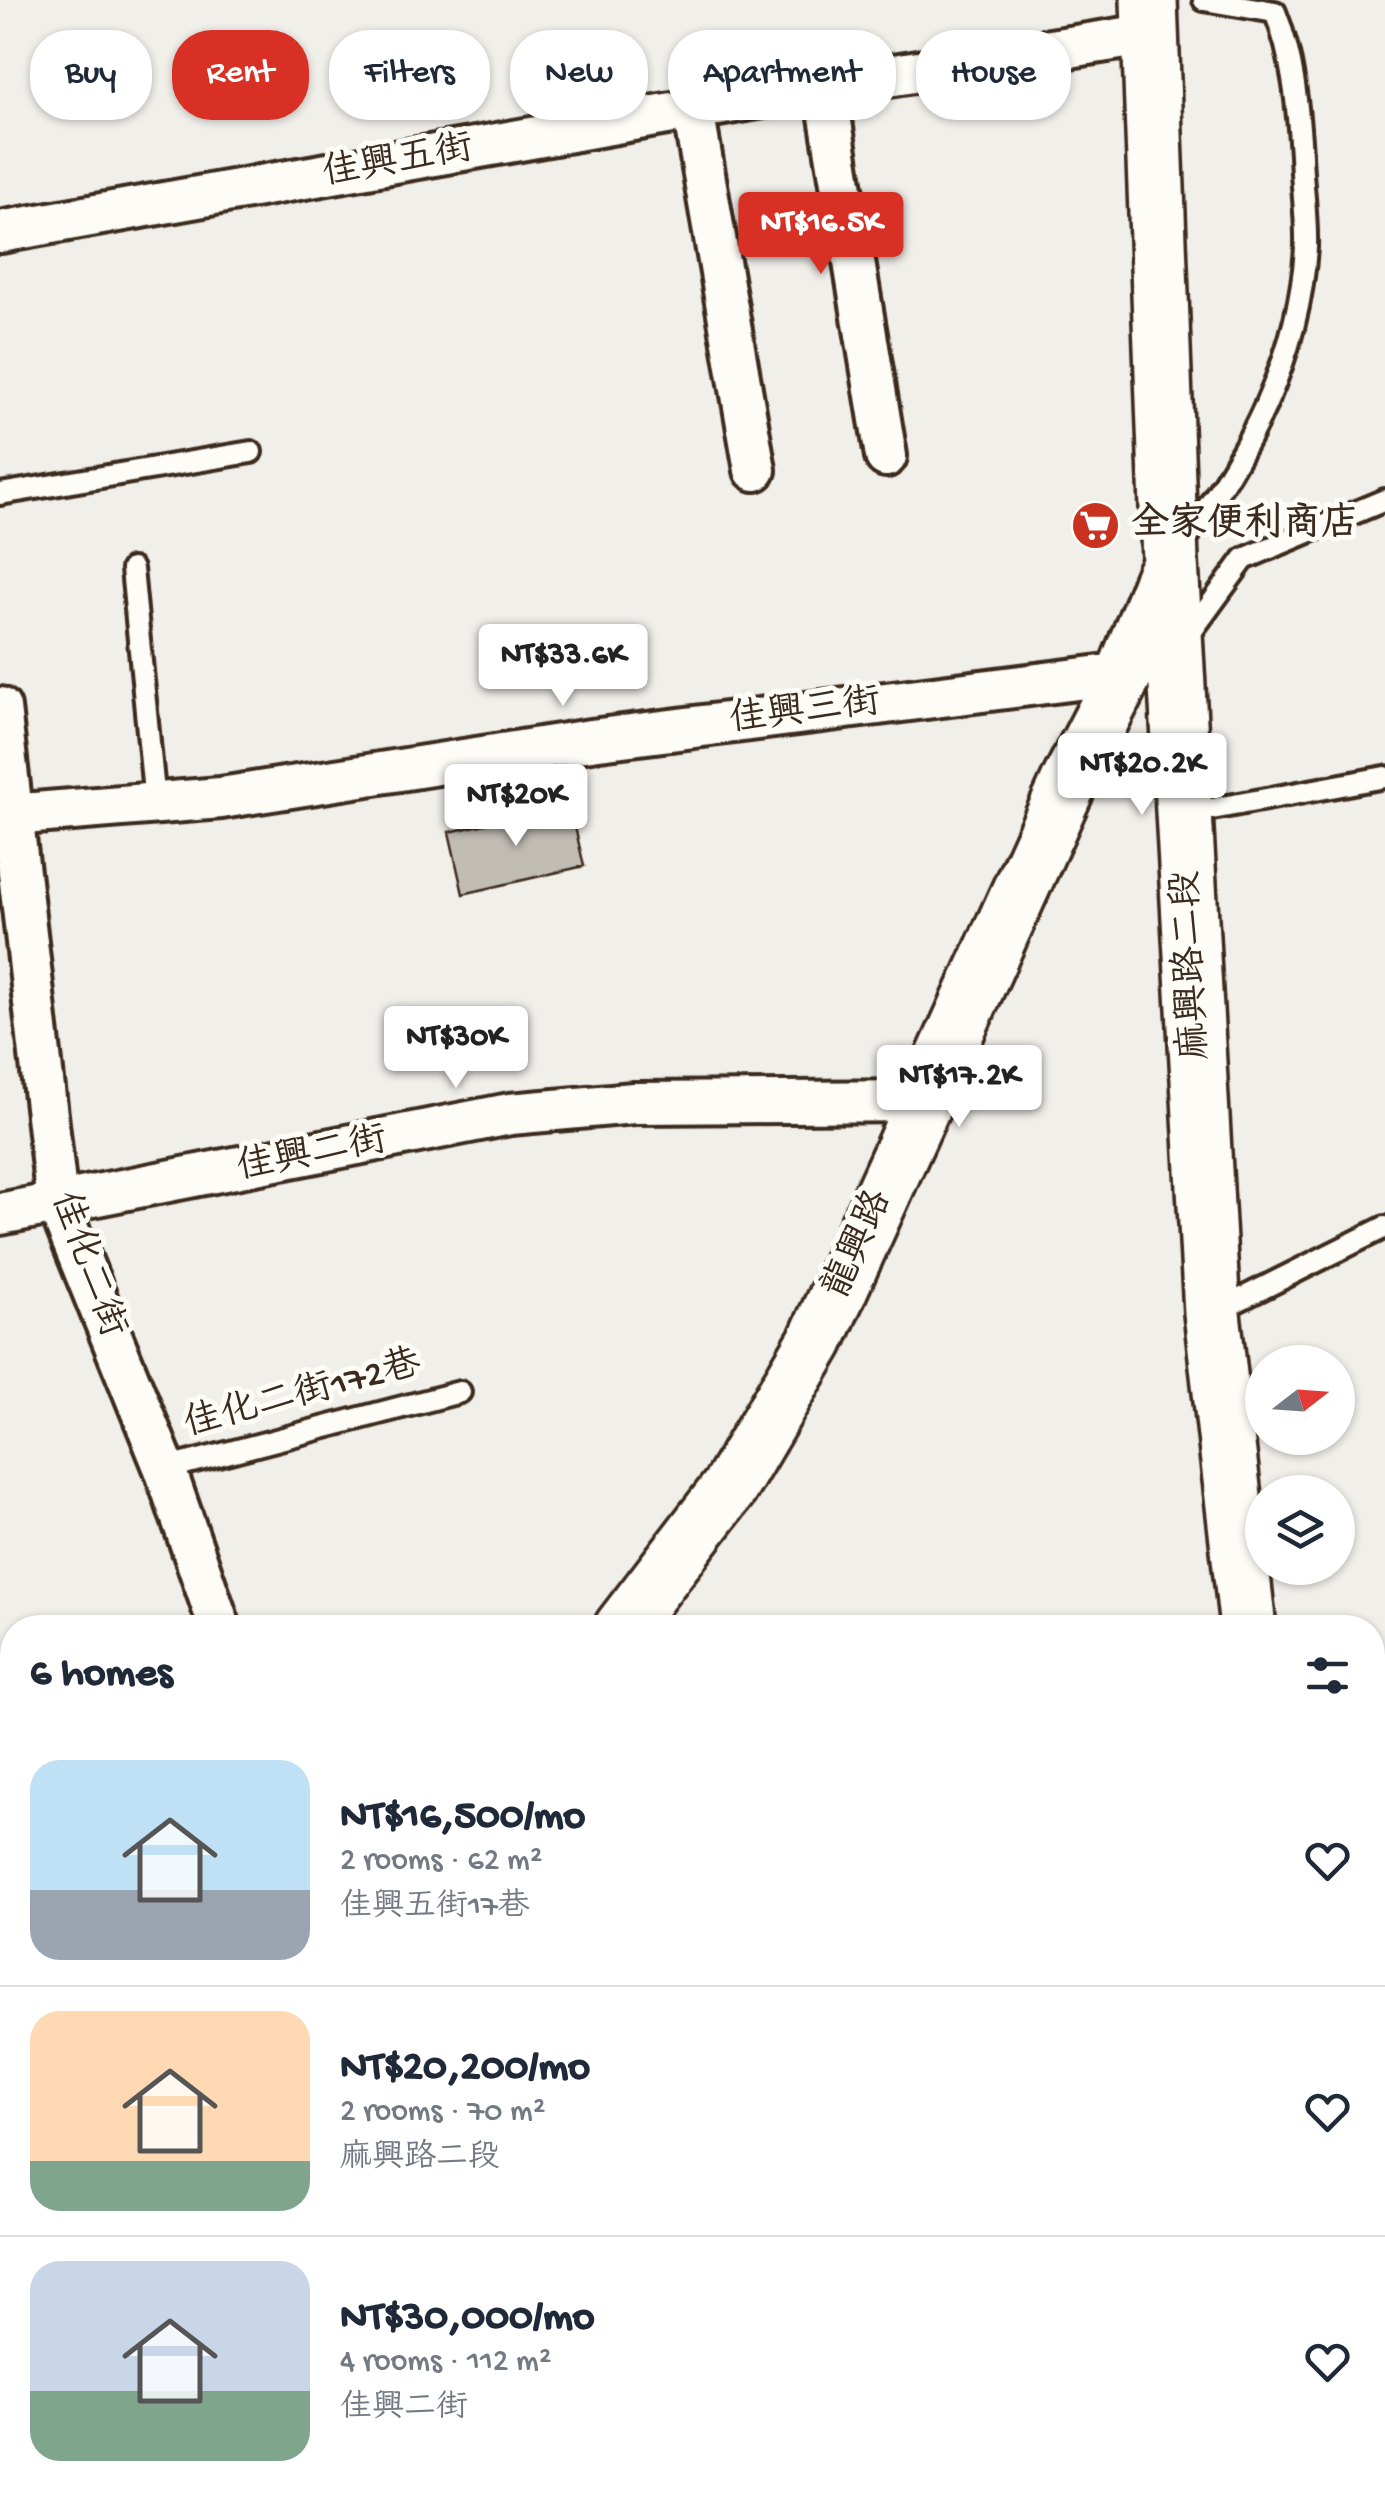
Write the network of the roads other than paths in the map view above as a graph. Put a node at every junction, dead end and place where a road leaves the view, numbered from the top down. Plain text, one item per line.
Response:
1 (1204, 0) edge
2 (1150, 17) edge
3 (896, 71) edge
4 (668, 114) edge
5 (695, 120) edge
6 (831, 120) edge
7 (0, 232) edge
8 (251, 452) dead end
9 (886, 456) dead end
10 (756, 470) dead end
11 (0, 494) edge
12 (1385, 500) edge
13 (1170, 561) junction
14 (132, 568) dead end
15 (1176, 654) junction
16 (1124, 673) junction
17 (0, 708) edge
18 (1385, 777) edge
19 (154, 803) junction
20 (1184, 814) junction
21 (5, 816) edge
22 (925, 1102) junction
23 (57, 1202) junction
24 (0, 1214) edge
25 (1385, 1227) edge
26 (1212, 1313) junction
27 (460, 1392) dead end
28 (165, 1469) junction
29 (216, 1615) edge
30 (632, 1615) edge
31 (1247, 1615) edge

1 - 13 lane
2 - 3 street, 佳興五街
2 - 13 street, 麻興路二段
4 - 7 street, 佳興五街
5 - 10 street
6 - 9 street
8 - 11 lane
12 - 15 lane
13 - 15 street, 麻興路二段
13 - 16 street, 龍興路
14 - 19 lane
15 - 20 street, 麻興路二段
16 - 19 street, 佳興三街
16 - 22 street, 龍興路
17 - 21 street, 佳化二街
18 - 20 lane
19 - 21 street, 佳興三街
20 - 26 street, 麻興路二段
21 - 23 street, 佳化二街
22 - 23 street, 佳興二街
22 - 30 street, 龍興路
23 - 24 street, 佳興二街
23 - 28 street, 佳化二街
25 - 26 lane
26 - 31 street, 麻興路二段
27 - 28 lane, 佳化二街172巷
28 - 29 street, 佳化二街

